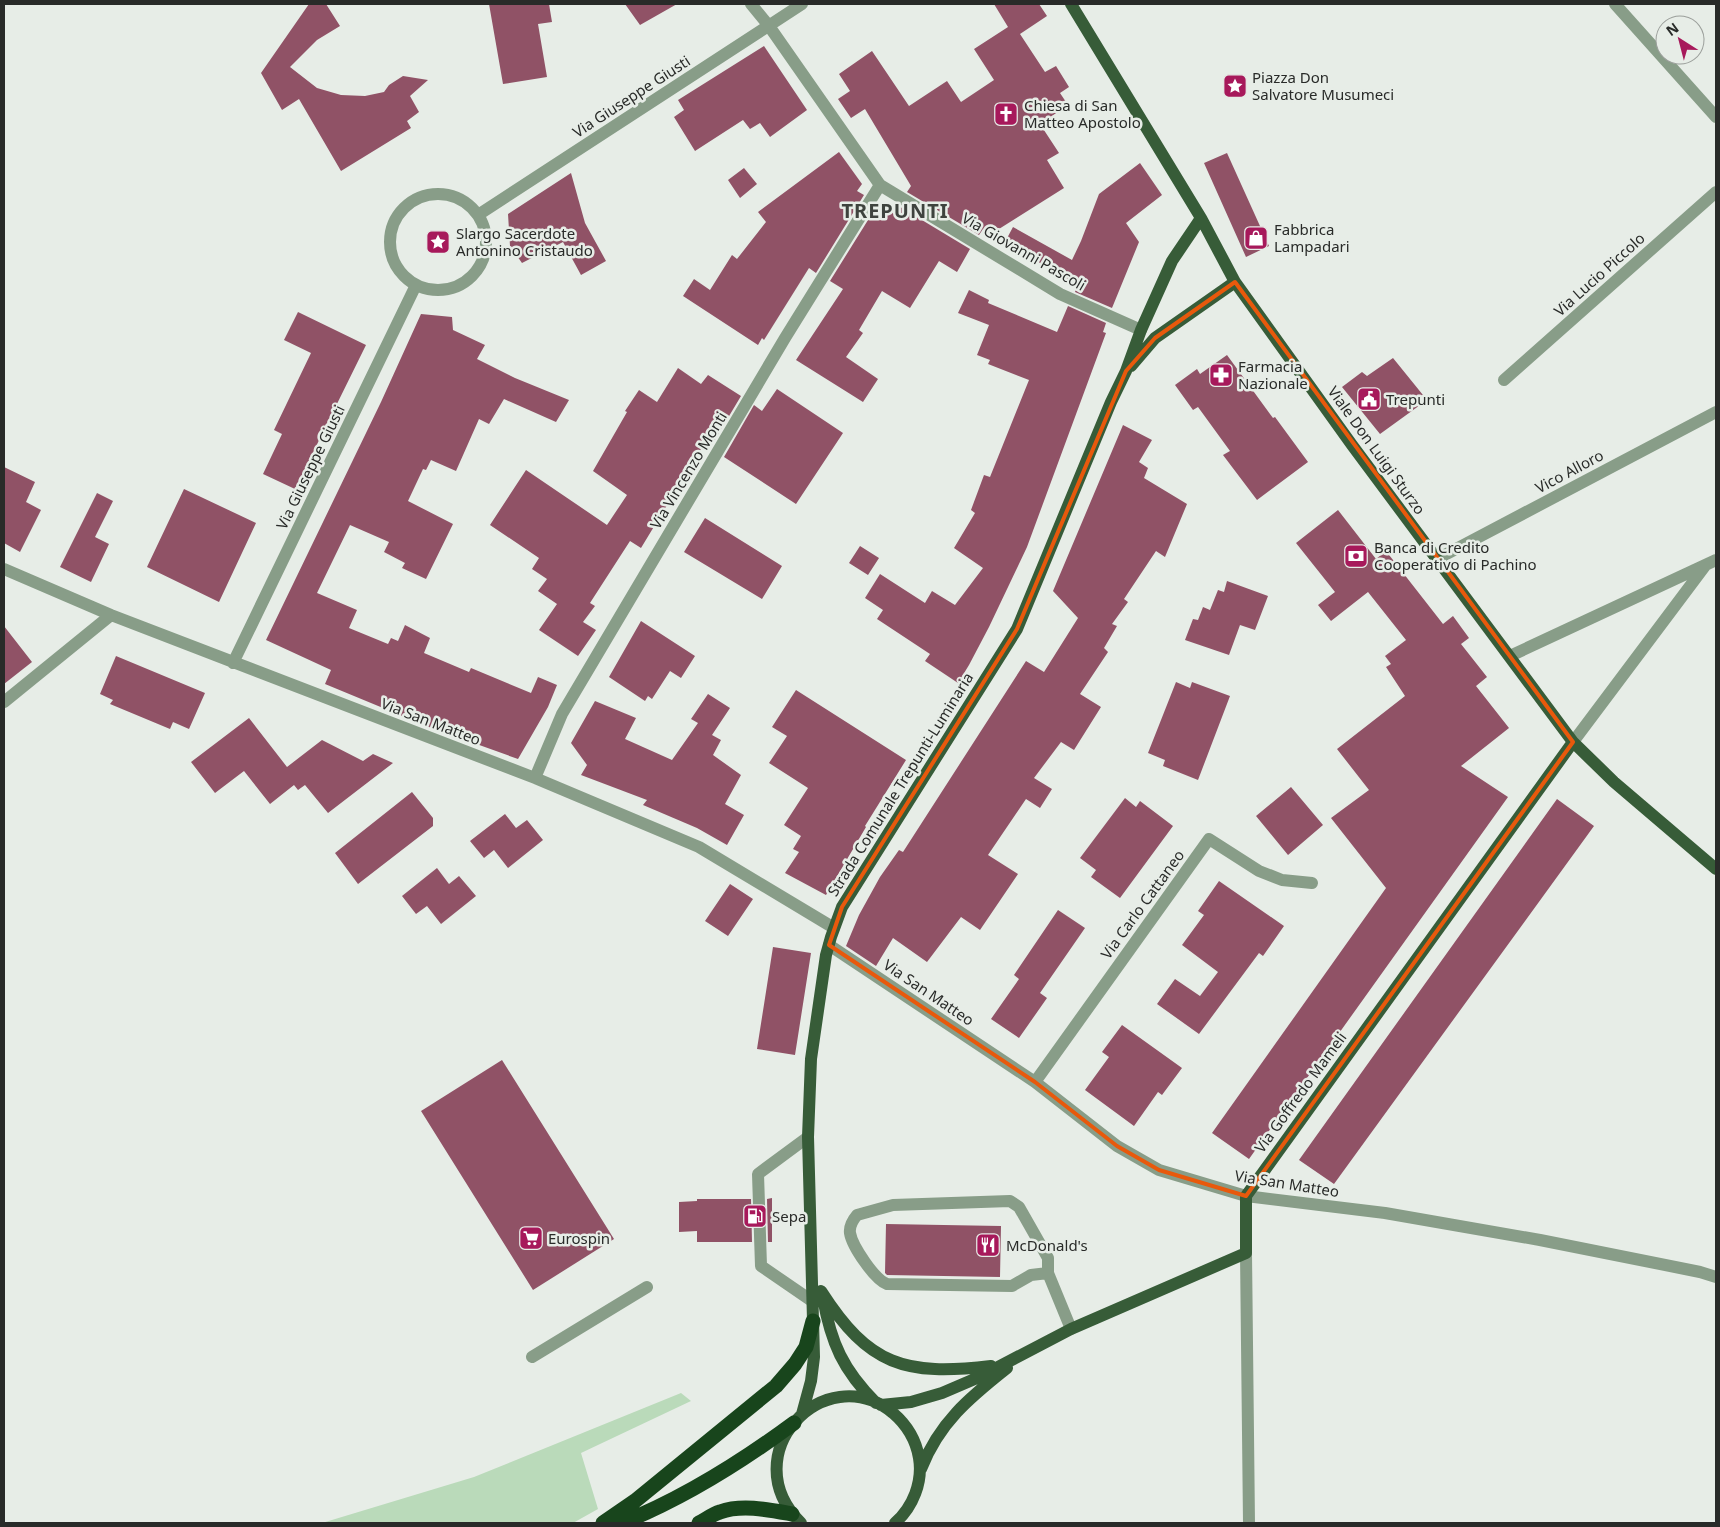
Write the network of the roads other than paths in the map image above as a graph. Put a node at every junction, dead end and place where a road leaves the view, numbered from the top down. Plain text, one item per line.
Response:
1 (752, 4) edge
2 (802, 4) edge
3 (1071, 4) edge
4 (1615, 4) edge
5 (769, 26) junction
6 (1716, 116) edge
7 (880, 185) junction
8 (1716, 192) edge
9 (478, 215) junction
10 (1201, 218) junction
11 (1235, 282) junction
12 (416, 285) junction
13 (1140, 330) junction
14 (1126, 371) junction
15 (1504, 380) dead end
16 (1716, 412) edge
17 (1437, 559) junction
18 (1711, 562) edge
19 (4, 569) edge
20 (111, 615) junction
21 (1510, 656) junction
22 (233, 663) junction
23 (4, 702) edge
24 (1573, 742) junction
25 (536, 778) junction
26 (1716, 869) edge
27 (1312, 884) dead end
28 (834, 928) junction
29 (829, 945) junction
30 (1035, 1082) junction
31 (808, 1137) junction
32 (1246, 1196) junction
33 (812, 1242) junction
34 (1246, 1253) junction
35 (1048, 1274) junction
36 (1716, 1277) edge
37 (647, 1287) dead end
38 (821, 1291) junction
39 (812, 1301) junction
40 (813, 1321) junction
41 (1071, 1329) junction
42 (1029, 1351) junction
43 (532, 1357) dead end
44 (1001, 1365) junction
45 (879, 1404) junction
46 (798, 1418) junction
47 (920, 1472) junction
48 (797, 1519) edge
49 (603, 1523) edge
50 (622, 1523) edge
51 (699, 1523) edge
52 (895, 1523) edge
53 (1248, 1523) edge

1 - 5 street, Via Giovanni Pascoli
2 - 5 street, Via Giuseppe Giusti
3 - 10 main road, Viale Don Luigi Sturzo
4 - 6 street
5 - 7 street, Via Giovanni Pascoli
5 - 9 street, Via Giuseppe Giusti
7 - 13 street, Via Giovanni Pascoli
7 - 25 street, Via Vincenzo Monti
8 - 15 street, Via Lucio Piccolo
9 - 12 street
9 - 12 street
10 - 11 main road, Viale Don Luigi Sturzo
10 - 13 main road
11 - 14 main road
11 - 17 main road, Viale Don Luigi Sturzo
12 - 22 street, Via Giuseppe Giusti
13 - 14 main road
14 - 28 main road, Strada Comunale Trepunti-Luminaria
16 - 17 street, Vico Alloro
17 - 21 main road, Viale Don Luigi Sturzo
18 - 21 street
18 - 24 street
19 - 20 street, Via San Matteo
20 - 22 street, Via San Matteo
20 - 23 street
21 - 24 main road, Viale Don Luigi Sturzo
22 - 25 street, Via San Matteo
24 - 26 main road, Viale Don Luigi Sturzo
24 - 32 main road, Via Goffredo Mameli
25 - 28 street, Via San Matteo
27 - 30 street, Via Carlo Cattaneo
28 - 29 main road, Strada Comunale Trepunti-Luminaria
29 - 30 street, Via San Matteo
29 - 31 main road, Strada Comunale Trepunti-Luminaria
30 - 32 street, Via San Matteo
31 - 33 main road, Strada Comunale Trepunti-Luminaria
31 - 39 street
32 - 34 main road
32 - 36 street, Via San Matteo
33 - 38 main road
33 - 39 main road
34 - 41 main road
34 - 53 street
35 - 35 street
35 - 41 street
37 - 43 street
38 - 44 main road
38 - 45 main road
39 - 40 main road
40 - 46 main road
40 - 49 highway
41 - 42 main road
42 - 44 main road
42 - 47 main road
44 - 45 main road
45 - 46 main road
45 - 47 main road
46 - 48 main road
46 - 50 highway
47 - 52 main road
48 - 51 highway

